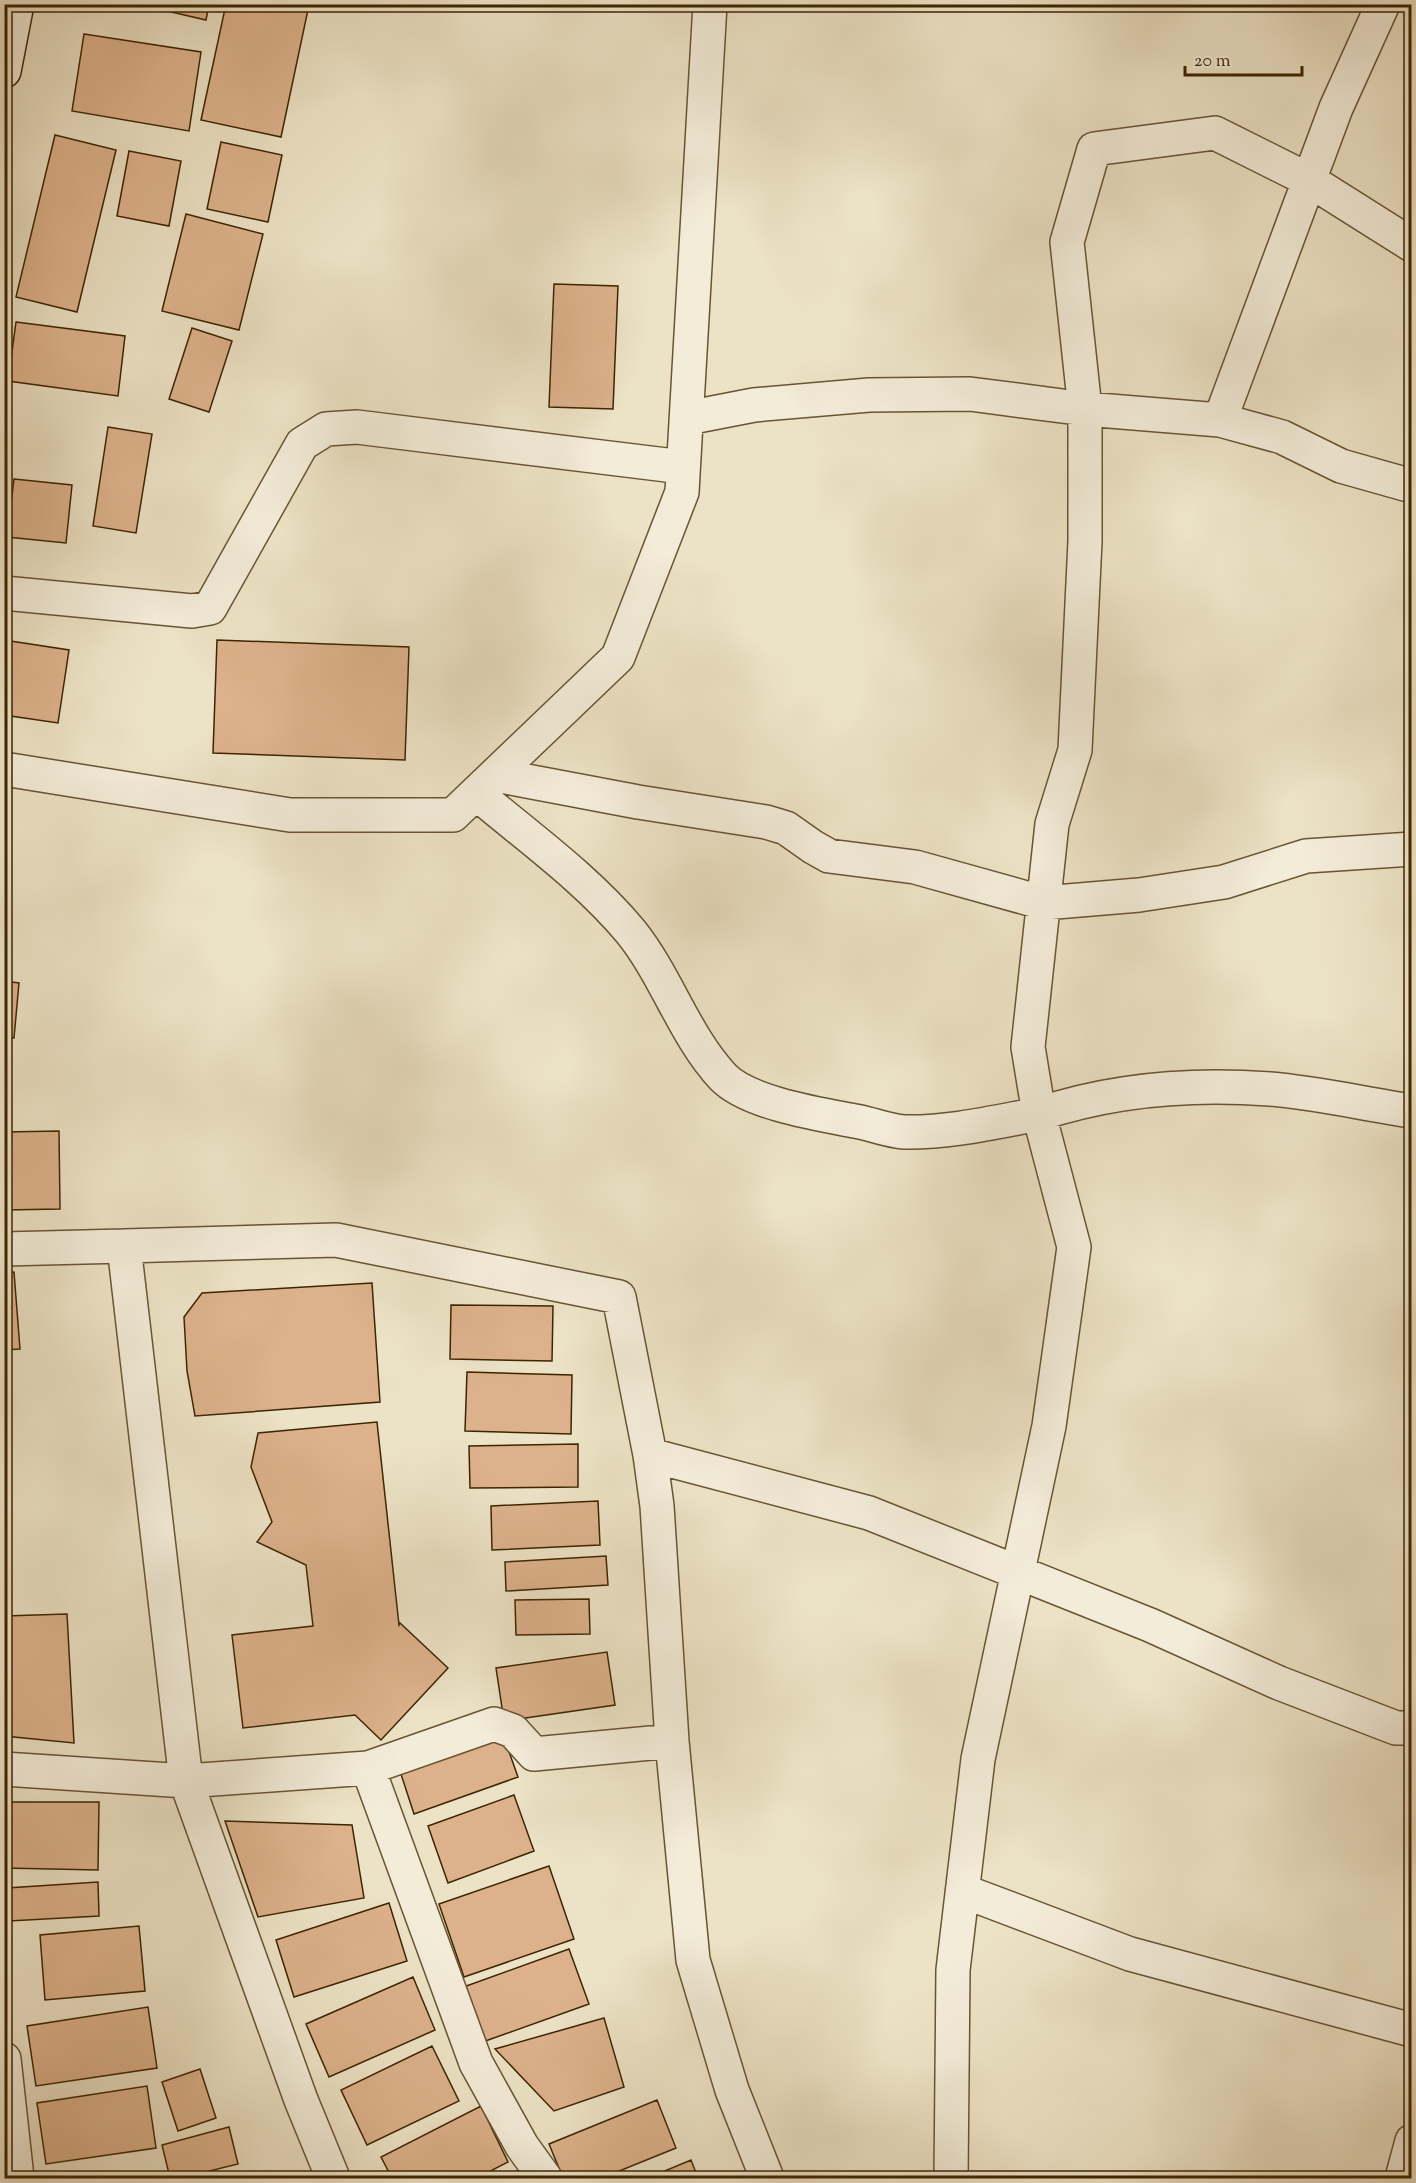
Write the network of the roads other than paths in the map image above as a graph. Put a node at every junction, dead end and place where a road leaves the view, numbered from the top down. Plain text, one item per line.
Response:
1 (17, 4) edge
2 (710, 4) edge
3 (1383, 4) edge
4 (4, 71) edge
5 (1309, 180) junction
6 (1412, 244) edge
7 (1085, 409) junction
8 (687, 417) junction
9 (1220, 420) junction
10 (683, 467) junction
11 (1412, 486) edge
12 (4, 593) edge
13 (17, 771) edge
14 (485, 784) junction
15 (1412, 849) edge
16 (1044, 903) junction
17 (1412, 1111) edge
18 (1039, 1114) junction
19 (112, 1246) junction
20 (4, 1249) edge
21 (650, 1455) junction
22 (1019, 1574) junction
23 (1412, 1728) edge
24 (672, 1741) junction
25 (368, 1768) junction
26 (4, 1769) edge
27 (175, 1781) junction
28 (963, 1890) junction
29 (1412, 2030) edge
30 (4, 2059) edge
31 (1412, 2141) edge
32 (17, 2178) edge
33 (333, 2178) edge
34 (545, 2178) edge
35 (767, 2178) edge
36 (951, 2178) edge
37 (1402, 2178) edge

1 - 4 street
2 - 8 street
3 - 5 street
5 - 6 street
5 - 7 street
5 - 9 street
7 - 8 street
7 - 9 street
7 - 16 street
8 - 10 street
9 - 11 street
10 - 12 street
10 - 14 street
13 - 14 street
14 - 16 street
14 - 18 street
15 - 16 street
16 - 18 street
17 - 18 street
18 - 22 street
19 - 20 street
19 - 21 street
19 - 27 street
21 - 22 street
21 - 24 street
22 - 23 street
22 - 28 street
24 - 25 street
24 - 35 street
25 - 27 street
25 - 34 street
26 - 27 street
27 - 33 street
28 - 29 street
28 - 36 street
30 - 32 street
31 - 37 street

